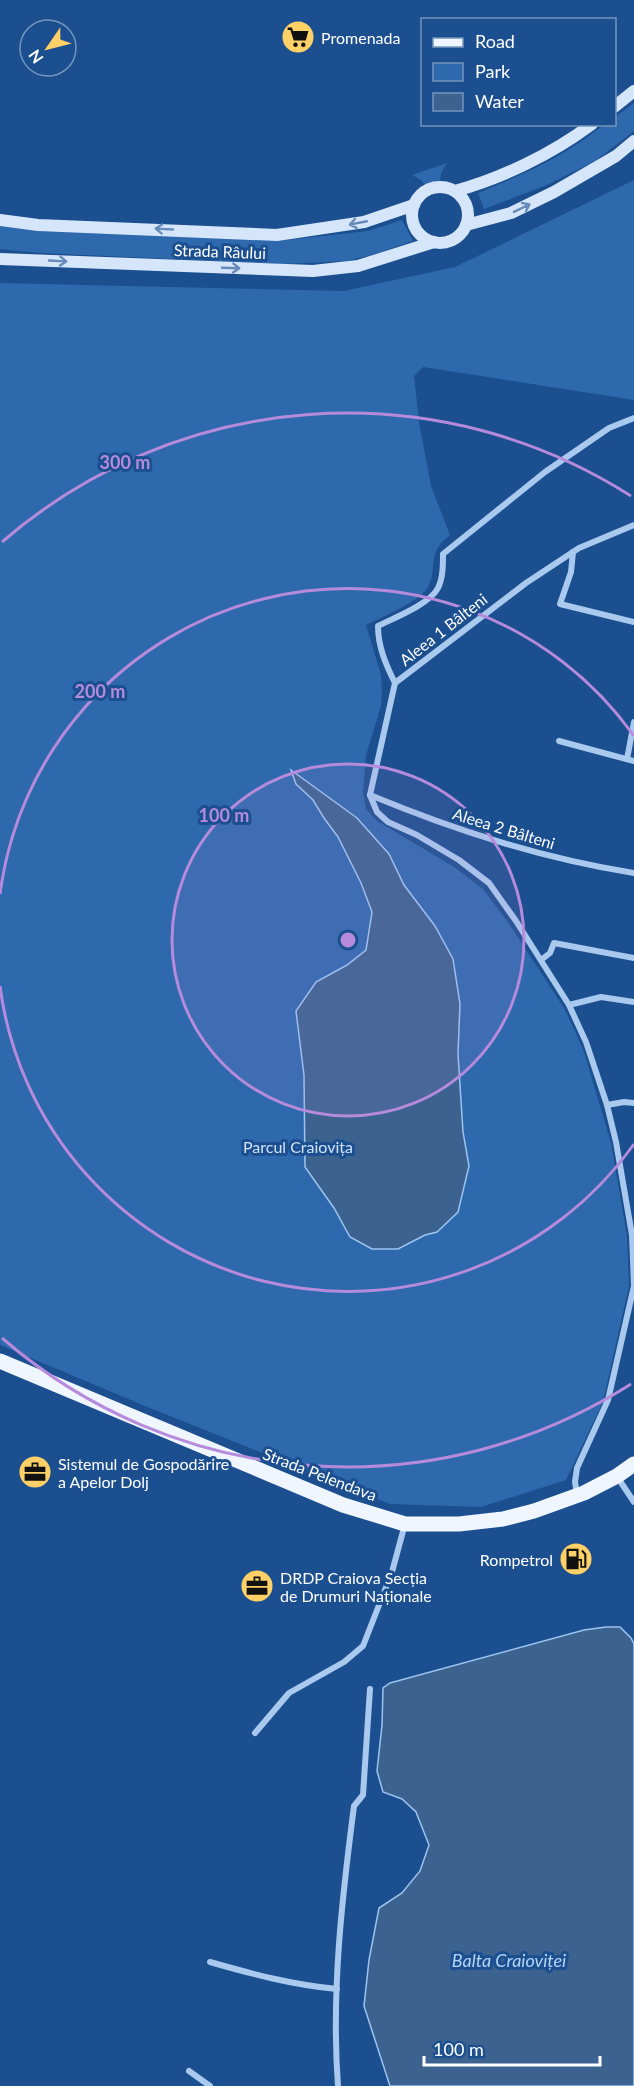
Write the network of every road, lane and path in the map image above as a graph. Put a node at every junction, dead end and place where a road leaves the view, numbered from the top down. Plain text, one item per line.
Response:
1 (634, 91) edge
2 (616, 106) edge
3 (588, 126) edge
4 (634, 141) edge
5 (454, 191) junction
6 (414, 205) junction
7 (0, 220) edge
8 (466, 225) junction
9 (434, 242) junction
10 (0, 259) edge
11 (634, 418) edge
12 (634, 525) edge
13 (573, 552) junction
14 (634, 622) edge
15 (395, 683) junction
16 (634, 722) edge
17 (559, 741) dead end
18 (631, 760) edge
19 (370, 795) junction
20 (634, 873) edge
21 (634, 958) edge
22 (541, 960) junction
23 (634, 1002) edge
24 (569, 1005) junction
25 (634, 1103) edge
26 (607, 1105) junction
27 (0, 1360) edge
28 (634, 1464) edge
29 (617, 1476) junction
30 (577, 1496) junction
31 (634, 1502) edge
32 (405, 1524) junction
33 (370, 1689) dead end
34 (255, 1733) dead end
35 (210, 1962) dead end
36 (337, 1989) junction
37 (189, 2071) dead end
38 (210, 2086) edge
39 (338, 2086) edge

1 - 2 main road
3 - 5 main road, Strada Râului
8 -> 4 main road, Strada Râului
5 - 6 main road, Strada Râului
5 - 8 main road
6 -> 7 main road, Strada Râului
6 - 9 main road
8 - 9 main road, Strada Râului
10 -> 9 main road, Strada Râului
11 - 15 street
12 - 13 street, Aleea 1 Bâlteni
13 - 14 street
13 - 15 street, Aleea 1 Bâlteni
15 - 19 street, Aleea 1 Bâlteni
16 - 18 street
17 - 18 street
19 - 20 street, Aleea 2 Bâlteni
19 - 22 street
21 - 22 street
22 - 24 street
23 - 24 street
24 - 26 street
25 - 26 street
26 - 30 street
27 - 32 main road, Strada Pelendava
28 - 29 main road, Strada Pelendava
29 - 30 main road, Strada Pelendava
29 - 31 street
30 - 32 main road, Strada Pelendava
32 - 34 street
33 - 36 street
35 - 36 street
36 - 39 street
37 - 38 street

